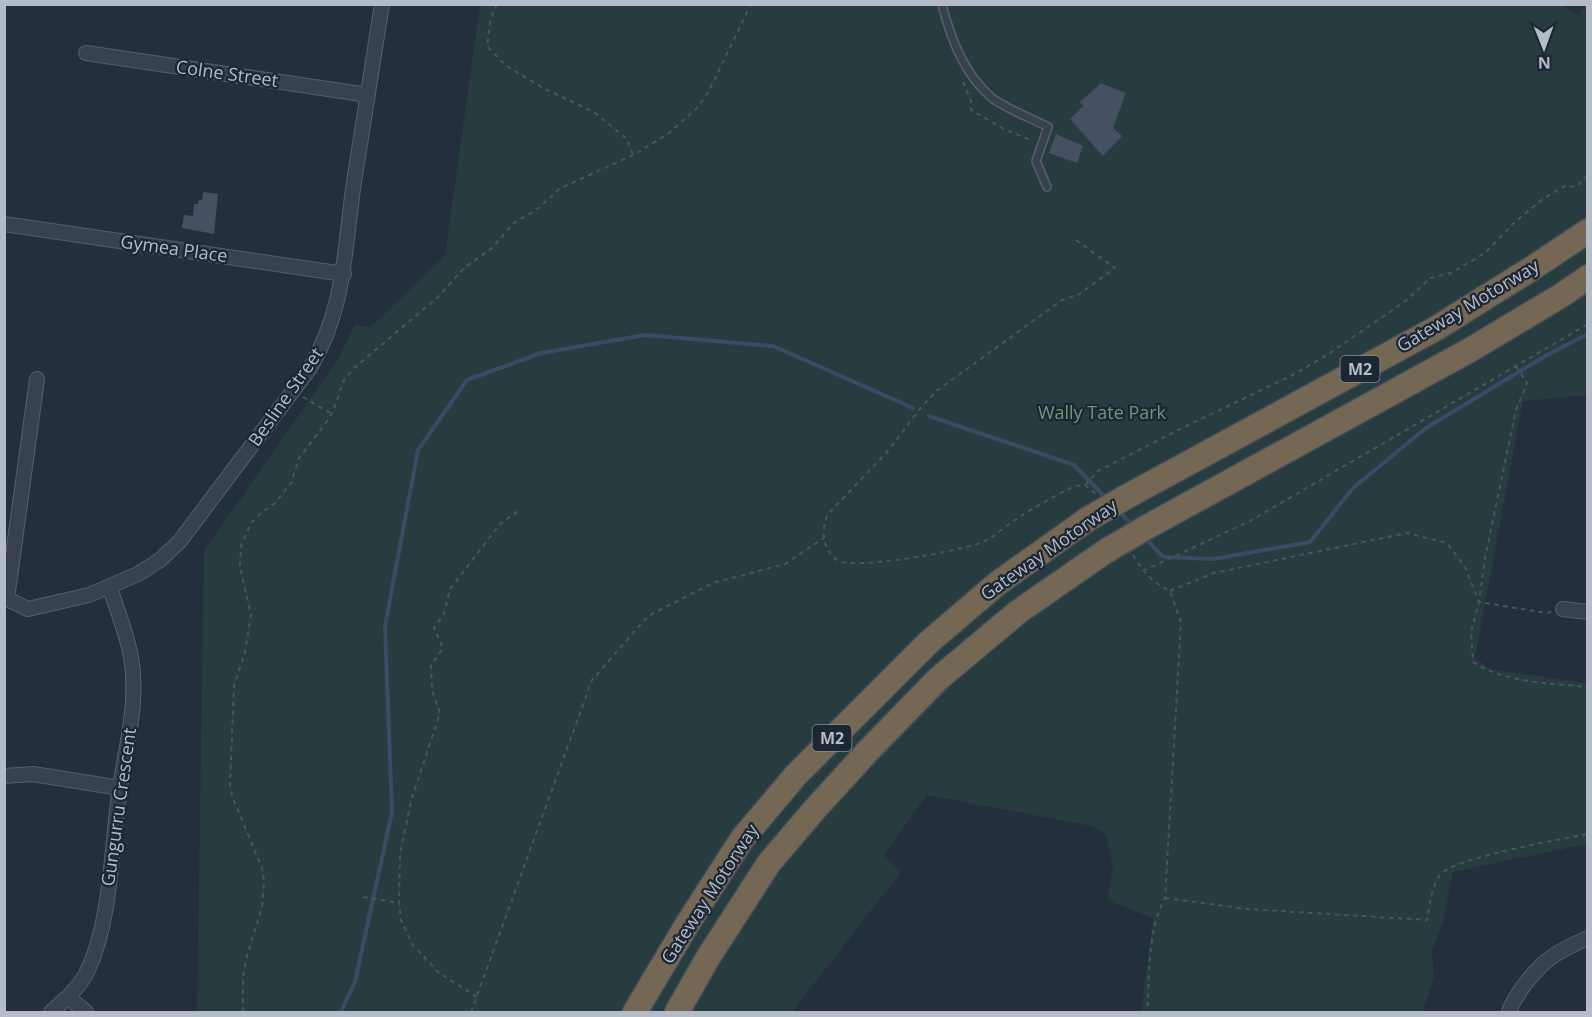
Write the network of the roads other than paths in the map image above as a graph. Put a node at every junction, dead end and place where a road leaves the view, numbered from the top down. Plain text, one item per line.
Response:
1 (382, 4) edge
2 (942, 4) edge
3 (86, 53) dead end
4 (368, 95) junction
5 (1047, 187) dead end
6 (4, 224) edge
7 (1587, 231) edge
8 (344, 274) junction
9 (1587, 277) edge
10 (37, 379) dead end
11 (110, 588) junction
12 (6, 600) edge
13 (1563, 609) road end
14 (1587, 612) edge
15 (4, 776) edge
16 (120, 788) junction
17 (1587, 938) edge
18 (68, 997) junction
19 (51, 1012) edge
20 (86, 1012) edge
21 (635, 1012) edge
22 (677, 1012) edge
23 (1509, 1012) edge

1 - 4 street, Besline Street
2 - 5 lane
3 - 4 street, Colne Street
4 - 8 street, Besline Street
6 - 8 street, Gymea Place
7 - 21 highway, Gateway Motorway / M2, bridge
8 - 11 street, Besline Street
9 - 22 highway, Gateway Motorway / M2, bridge
10 - 12 street
11 - 12 street, Besline Street
11 - 16 street, Gungurru Crescent
13 - 14 street
15 - 16 street
16 - 18 street, Gungurru Crescent
17 - 23 street
18 - 19 street, Gungurru Crescent
18 - 20 street

